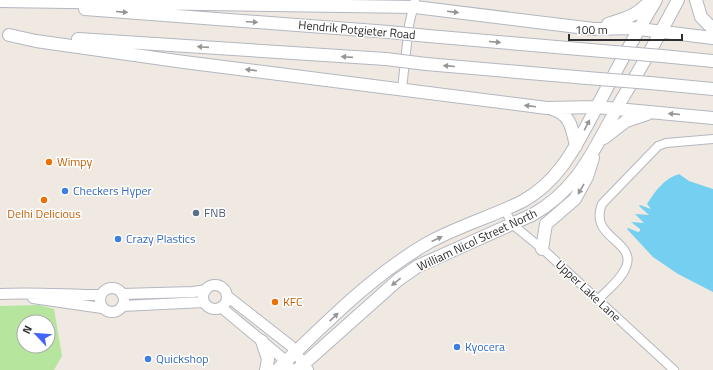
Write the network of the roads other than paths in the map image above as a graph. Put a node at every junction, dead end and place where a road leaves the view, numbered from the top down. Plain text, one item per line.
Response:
1 (651, 0) edge
2 (656, 0) edge
3 (678, 0) edge
4 (696, 0) edge
5 (0, 1) edge
6 (385, 3) edge
7 (417, 4) edge
8 (594, 29) junction
9 (638, 29) junction
10 (713, 29) edge
11 (661, 32) junction
12 (4, 34) edge
13 (713, 38) edge
14 (713, 61) edge
15 (402, 89) junction
16 (713, 89) edge
17 (547, 108) junction
18 (596, 108) junction
19 (617, 109) junction
20 (652, 112) junction
21 (713, 118) edge
22 (713, 139) edge
23 (576, 146) junction
24 (597, 147) junction
25 (505, 210) junction
26 (512, 224) junction
27 (542, 249) junction
28 (206, 290) junction
29 (0, 294) edge
30 (122, 294) junction
31 (25, 295) junction
32 (100, 295) junction
33 (228, 296) junction
34 (598, 300) junction
35 (204, 302) junction
36 (122, 306) junction
37 (102, 308) junction
38 (222, 308) junction
39 (262, 340) junction
40 (296, 353) junction
41 (285, 367) edge
42 (303, 368) edge
43 (266, 370) edge
44 (674, 370) edge

1 - 8 main road
2 - 9 main road, William Nicol Street North
3 - 11 main road, William Nicol Street North
4 - 10 main road
5 - 6 main road
5 -> 14 main road, Hendrik Potgieter Road, bridge
6 - 7 main road
7 -> 8 main road
7 - 15 street
8 - 9 main road
9 - 11 main road
9 - 18 main road, William Nicol Street North
11 - 13 main road
11 - 19 main road, William Nicol Street North
15 -> 12 main road
16 -> 12 main road, bridge
17 -> 15 main road
17 - 18 main road
17 - 23 main road
18 - 19 main road
23 -> 18 main road, William Nicol Street North
19 - 20 main road
19 - 24 main road, William Nicol Street North
21 -> 20 main road
20 - 24 main road
22 - 34 street
23 - 25 main road, William Nicol Street North
24 - 26 main road, William Nicol Street North
24 -> 27 main road
25 - 26 street, Upper Lake Lane
40 -> 25 main road, William Nicol Street North
26 - 27 street, Upper Lake Lane
26 -> 42 main road, William Nicol Street North
27 - 34 street, Upper Lake Lane
28 - 30 street
28 - 33 street
28 - 35 street
29 - 31 street
30 - 32 street
30 - 36 street
31 - 32 street
31 - 37 street
32 - 37 street
33 - 38 street
33 - 40 street
34 - 44 street, Upper Lake Lane
35 - 36 street
35 - 38 street
36 - 37 street
38 - 39 street
39 - 41 street
39 - 43 main road
40 - 41 main road, William Nicol Street North
40 - 42 street

